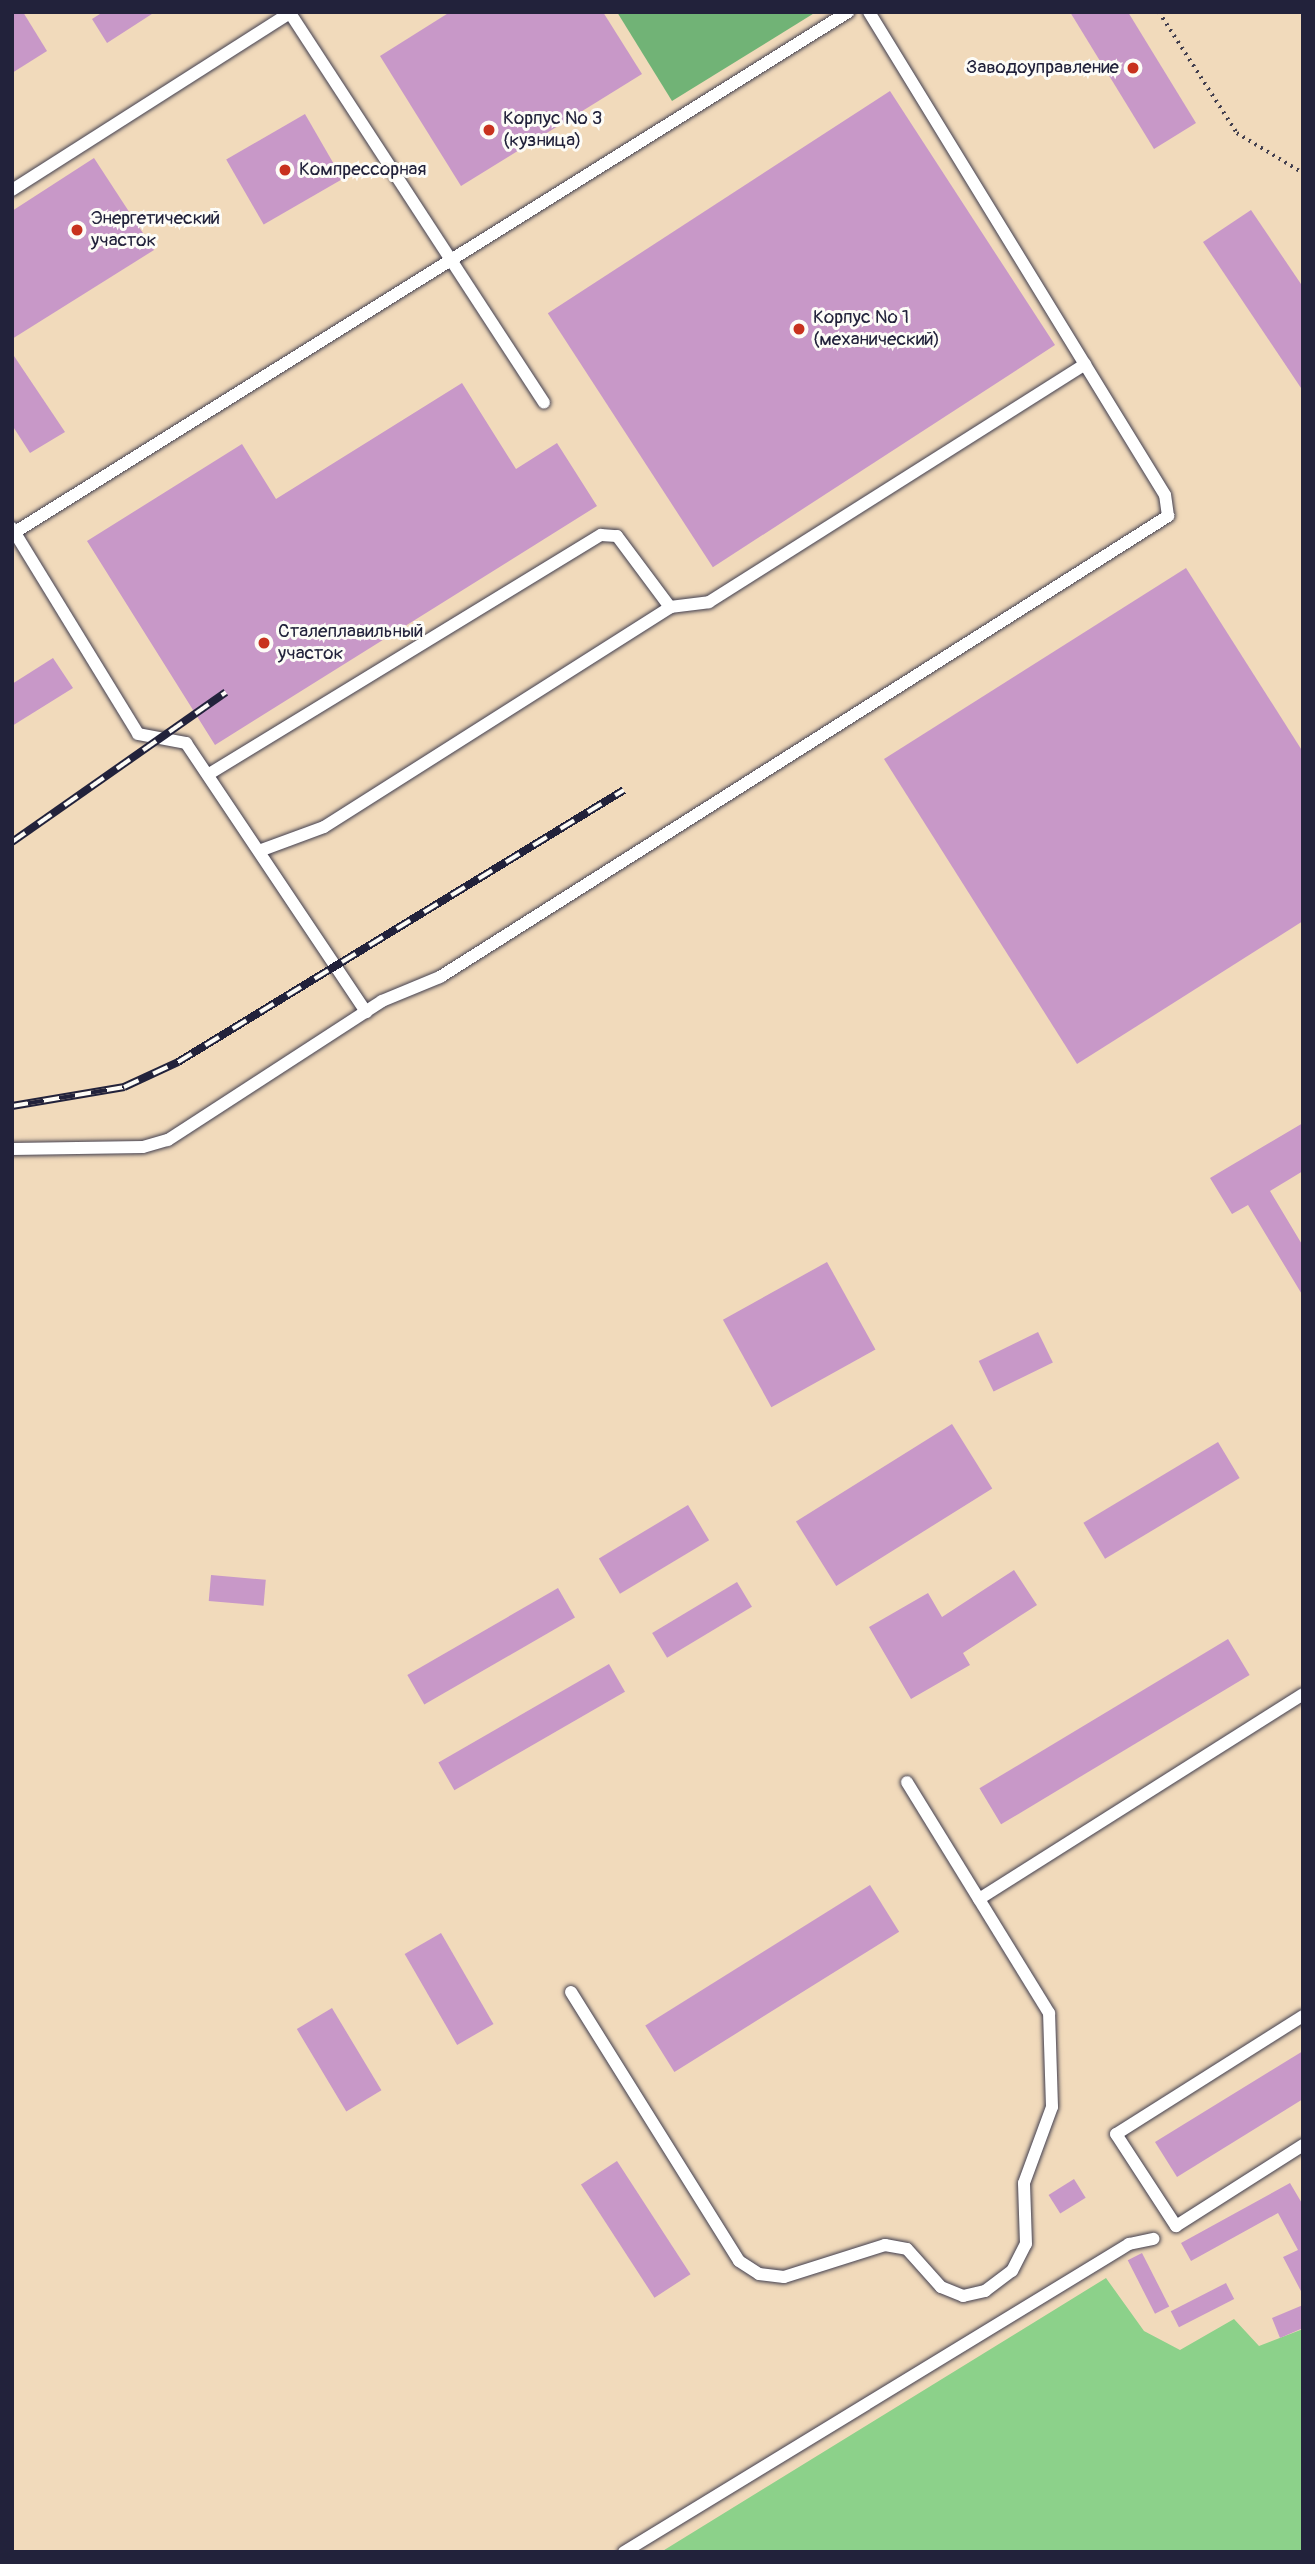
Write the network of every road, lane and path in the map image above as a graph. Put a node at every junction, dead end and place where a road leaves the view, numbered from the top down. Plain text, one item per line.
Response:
1 (848, 12) edge
2 (869, 12) edge
3 (1160, 12) edge
4 (291, 13) edge
5 (1303, 173) edge
6 (12, 190) edge
7 (452, 257) junction
8 (1085, 364) junction
9 (544, 403) dead end
10 (13, 531) edge
11 (670, 607) junction
12 (209, 774) junction
13 (259, 851) junction
14 (366, 1012) junction
15 (12, 1149) edge
16 (1303, 1694) edge
17 (906, 1782) dead end
18 (979, 1899) junction
19 (571, 1992) dead end
20 (1303, 2016) edge
21 (1303, 2145) edge
22 (1153, 2239) dead end
23 (624, 2552) edge

1 - 7 lane
2 - 8 lane
3 - 5 path
4 - 6 lane
4 - 7 lane
7 - 9 lane
7 - 10 lane
8 - 11 lane
8 - 14 lane
10 - 12 lane
11 - 12 lane
11 - 13 lane
12 - 13 lane
13 - 14 lane
14 - 15 lane
16 - 18 lane
17 - 18 lane
18 - 19 lane
20 - 21 lane
22 - 23 lane

